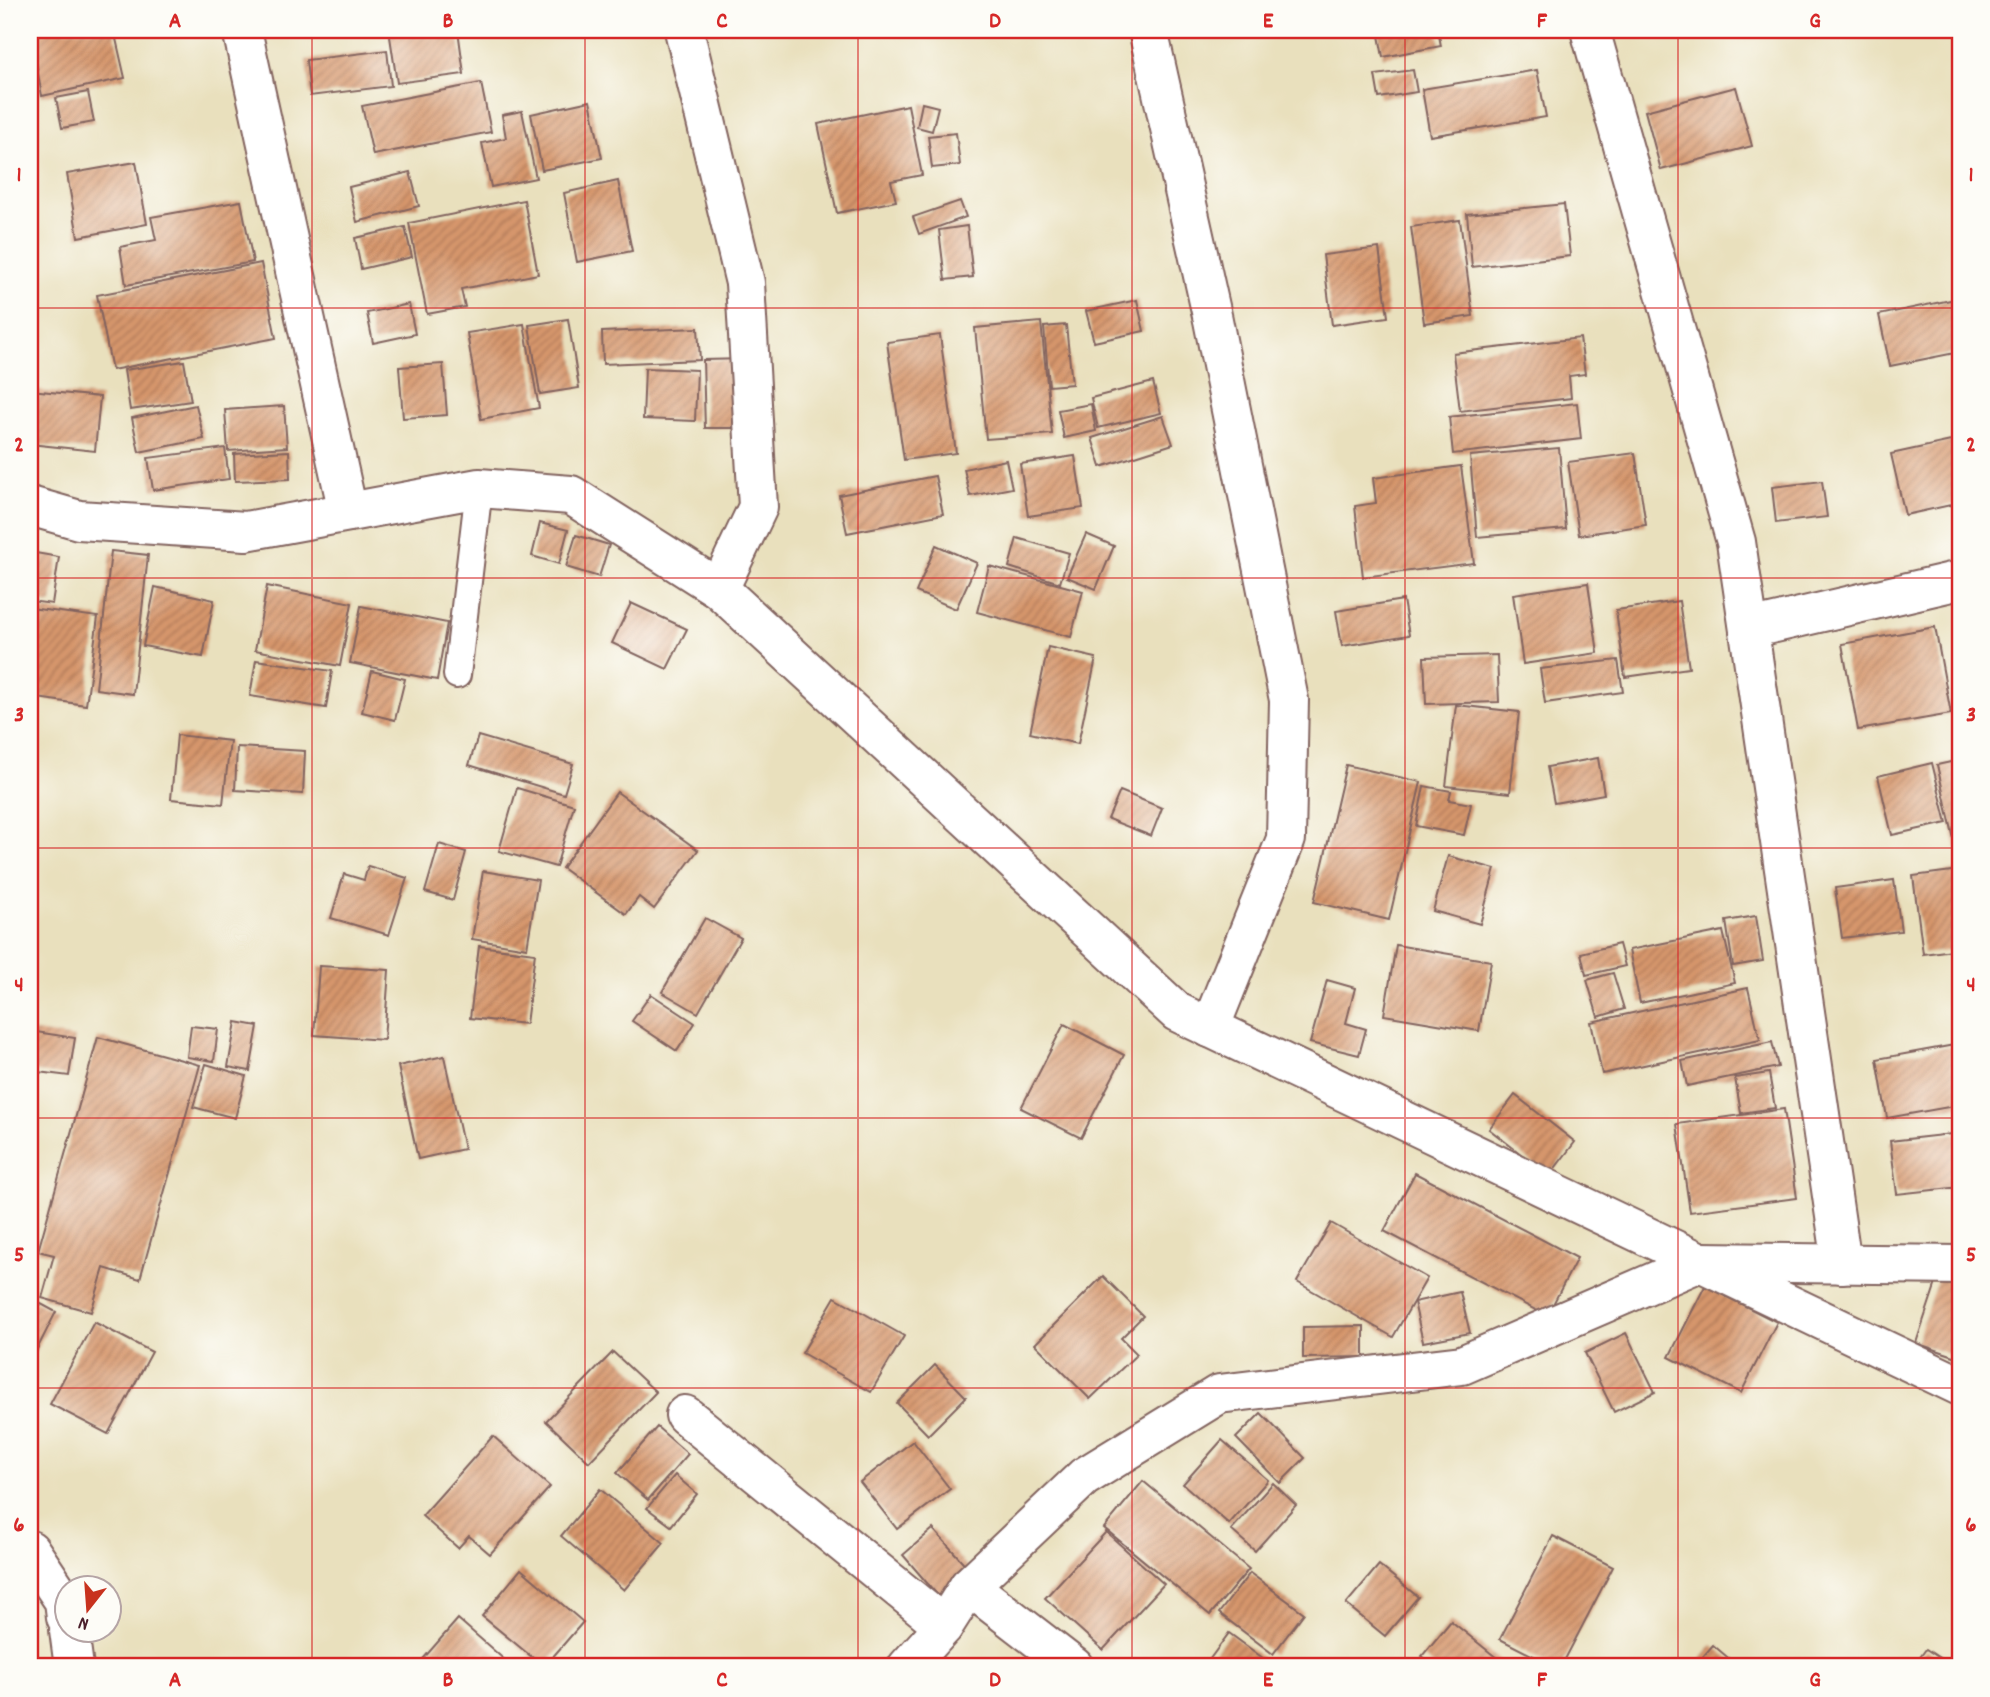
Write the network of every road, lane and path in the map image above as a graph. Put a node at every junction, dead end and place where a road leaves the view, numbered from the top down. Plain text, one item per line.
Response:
1 (242, 30) edge
2 (684, 30) edge
3 (1149, 30) edge
4 (1590, 30) edge
5 (479, 488) junction
6 (30, 506) edge
7 (348, 512) junction
8 (1960, 580) edge
9 (719, 589) junction
10 (1749, 629) junction
11 (457, 675) dead end
12 (1210, 1028) junction
13 (1700, 1262) junction
14 (1842, 1264) junction
15 (1960, 1265) edge
16 (1960, 1386) edge
17 (685, 1415) dead end
18 (30, 1550) edge
19 (52, 1583) edge
20 (969, 1586) junction
21 (943, 1628) junction
22 (71, 1644) edge
23 (74, 1667) edge
24 (907, 1667) edge
25 (1074, 1667) edge

1 - 7 street
2 - 9 street
3 - 12 street
4 - 10 street
5 - 7 street
5 - 9 street
5 - 11 lane
6 - 7 street
8 - 10 street
9 - 12 street
10 - 14 street
12 - 13 street
13 - 14 street
13 - 16 street
13 - 20 street
14 - 15 street
17 - 21 street
18 - 19 street
20 - 21 street
20 - 25 street
21 - 24 street
22 - 23 street

